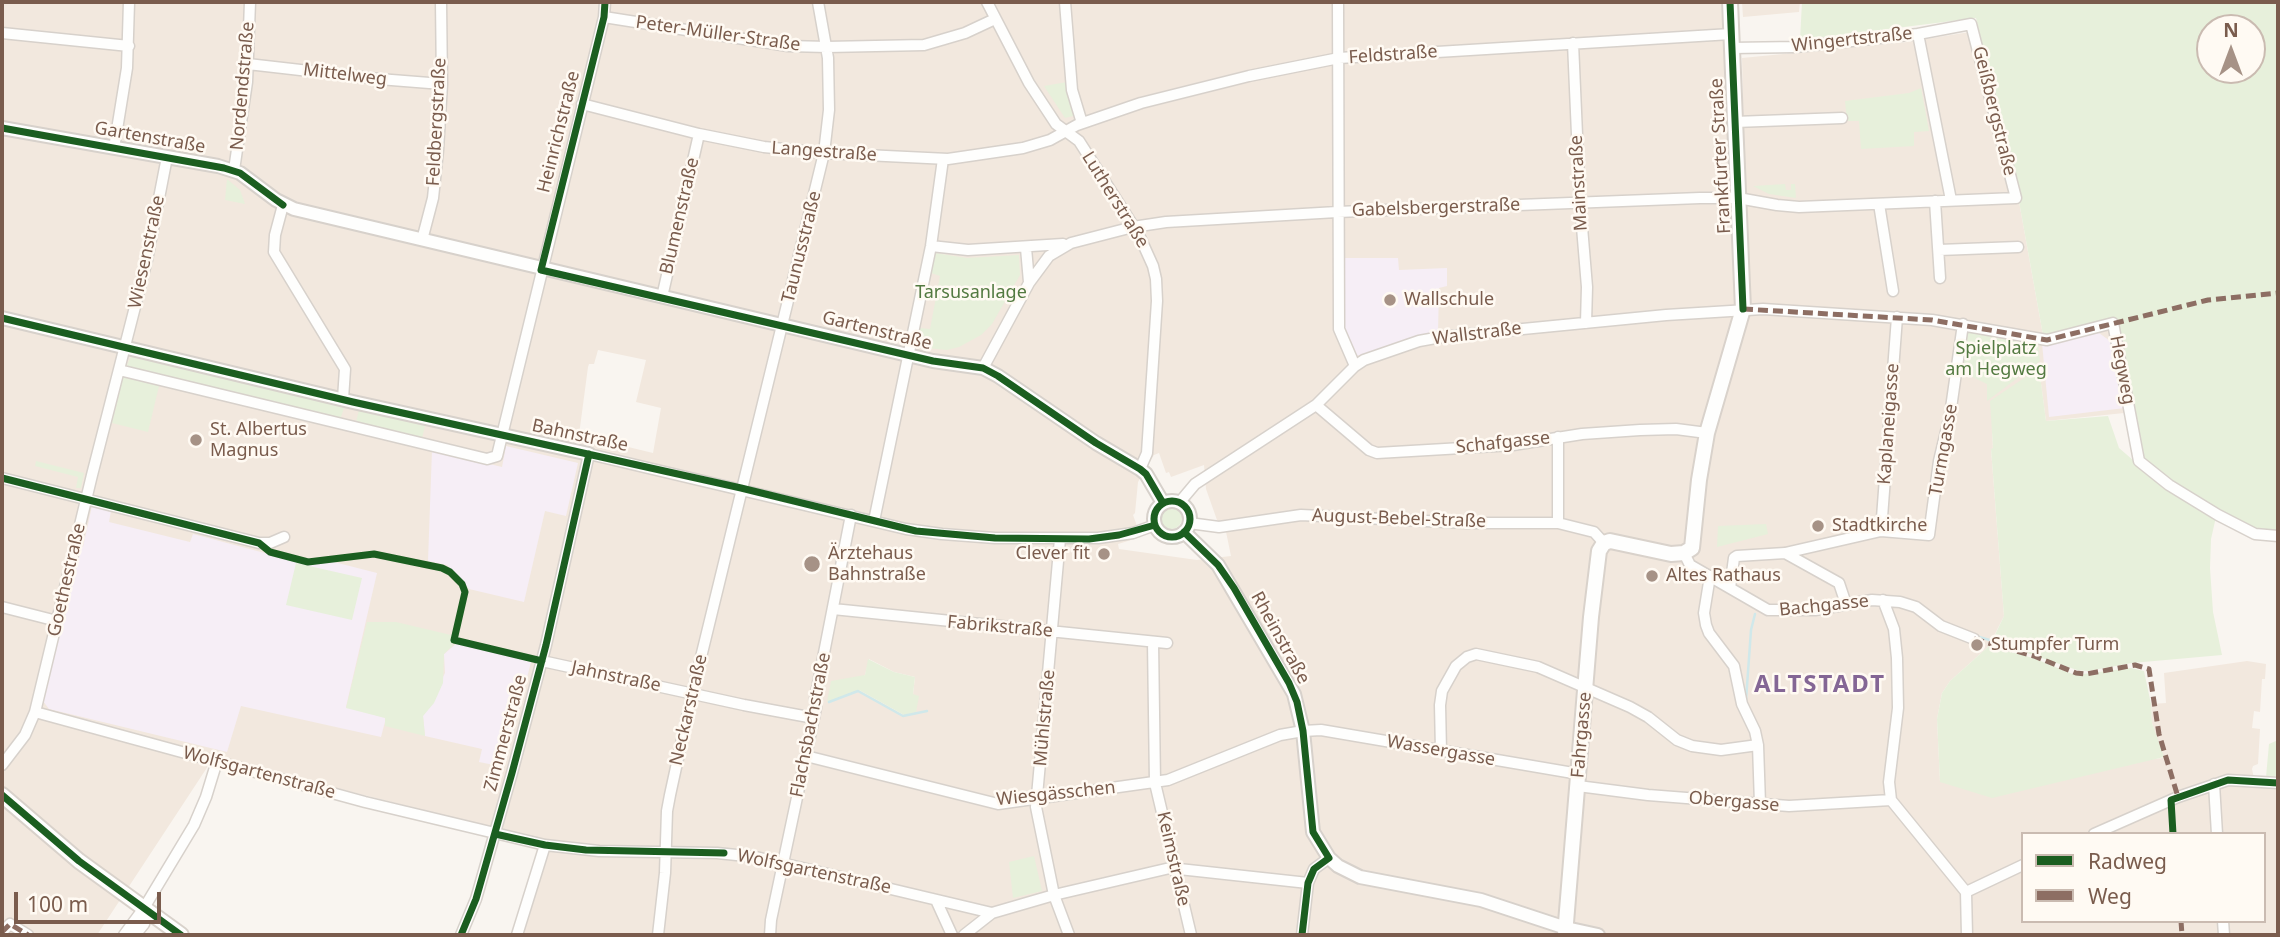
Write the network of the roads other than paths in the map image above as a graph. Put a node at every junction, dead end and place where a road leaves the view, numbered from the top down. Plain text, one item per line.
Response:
1 (129, 2) edge
2 (250, 2) edge
3 (441, 2) edge
4 (605, 2) edge
5 (818, 2) edge
6 (987, 2) edge
7 (1065, 2) edge
8 (1338, 2) edge
9 (1730, 2) edge
10 (604, 17) junction
11 (995, 19) junction
12 (1971, 24) joint
13 (2, 33) edge
14 (1918, 34) junction
15 (1731, 41) junction
16 (1573, 44) junction
17 (128, 46) junction
18 (827, 47) junction
19 (1339, 58) junction
20 (248, 64) junction
21 (442, 83) junction
22 (582, 104) junction
23 (1842, 118) dead end
24 (1735, 122) junction
25 (1082, 123) junction
26 (2, 128) edge
27 (1066, 132) junction
28 (699, 134) junction
29 (114, 148) junction
30 (824, 153) junction
31 (167, 157) junction
32 (943, 159) junction
33 (233, 170) junction
34 (1738, 198) junction
35 (2016, 198) joint
36 (1951, 200) junction
37 (1935, 201) junction
38 (1580, 203) junction
39 (1879, 204) junction
40 (283, 205) junction
41 (1337, 212) junction
42 (1133, 226) junction
43 (422, 240) junction
44 (1072, 243) junction
45 (931, 246) junction
46 (1026, 247) junction
47 (2018, 247) dead end
48 (1939, 250) junction
49 (541, 270) junction
50 (1941, 278) dead end
51 (1029, 283) junction
52 (1893, 290) dead end
53 (662, 297) junction
54 (1743, 309) junction
55 (1897, 317) junction
56 (2, 318) edge
57 (1586, 323) junction
58 (1963, 324) junction
59 (782, 325) junction
60 (125, 347) junction
61 (910, 355) junction
62 (1355, 366) junction
63 (983, 368) junction
64 (119, 370) junction
65 (343, 399) junction
66 (1316, 405) junction
67 (1707, 433) junction
68 (502, 435) junction
69 (1558, 437) junction
70 (589, 454) junction
71 (1140, 469) junction
72 (2, 478) edge
73 (741, 488) junction
74 (86, 499) junction
75 (1163, 503) junction
76 (1179, 503) junction
77 (851, 515) junction
78 (874, 521) junction
79 (1558, 523) junction
80 (1155, 526) junction
81 (1187, 528) junction
82 (1881, 531) junction
83 (2278, 536) edge
84 (284, 537) dead end
85 (1060, 539) junction
86 (1604, 543) junction
87 (1682, 553) junction
88 (1785, 553) junction
89 (1710, 576) junction
90 (1730, 588) junction
91 (1845, 600) junction
92 (1883, 600) junction
93 (2, 607) edge
94 (833, 609) junction
95 (57, 621) junction
96 (1052, 632) junction
97 (1974, 639) dead end
98 (1153, 642) junction
99 (1167, 643) dead end
100 (542, 661) junction
101 (1586, 689) junction
102 (692, 694) junction
103 (35, 712) junction
104 (814, 718) junction
105 (1303, 731) junction
106 (1758, 745) junction
107 (1441, 751) junction
108 (806, 756) junction
109 (217, 761) junction
110 (2, 765) edge
111 (1579, 780) junction
112 (1155, 783) junction
113 (2278, 783) edge
114 (2214, 784) junction
115 (2, 796) edge
116 (1038, 799) junction
117 (1891, 800) junction
118 (1760, 804) junction
119 (2099, 832) edge
120 (2217, 832) edge
121 (495, 834) junction
122 (545, 845) junction
123 (666, 852) junction
124 (1329, 858) junction
125 (784, 863) junction
126 (2021, 866) edge
127 (1175, 868) junction
128 (1308, 883) junction
129 (1966, 891) junction
130 (1054, 895) junction
131 (936, 900) junction
132 (146, 910) junction
133 (992, 913) junction
134 (2, 932) edge
135 (1565, 932) edge
136 (27, 935) edge
137 (124, 935) edge
138 (135, 935) edge
139 (181, 935) edge
140 (461, 935) edge
141 (517, 935) edge
142 (657, 935) edge
143 (770, 935) edge
144 (952, 935) edge
145 (964, 935) edge
146 (1069, 935) edge
147 (1191, 935) edge
148 (1302, 935) edge
149 (1598, 935) edge
150 (1967, 935) edge

1 - 17 street
2 - 20 street, Nordendstraße
3 - 21 street, Feldbergstraße
4 - 10 street, Heinrichstraße
5 - 18 street, Taunusstraße
6 - 11 street, Lutherstraße
7 - 25 street
8 - 19 street
9 - 15 main road, Frankfurter Straße
10 - 18 street, Peter-Müller-Straße
10 - 22 street, Heinrichstraße
11 - 18 street, Peter-Müller-Straße
11 - 27 street, Lutherstraße
12 - 14 street, Wingertstraße
12 - 35 street, Geißbergstraße
13 - 17 street
14 - 15 street, Wingertstraße
14 - 36 street
15 - 16 street, Feldstraße
15 - 24 main road, Frankfurter Straße
16 - 19 street, Feldstraße
16 - 38 street, Mainstraße
17 - 29 street
18 - 30 street, Taunusstraße
19 - 25 street, Feldstraße
19 - 41 street
20 - 21 street, Mittelweg
20 - 33 street, Nordendstraße
21 - 43 street, Feldbergstraße
22 - 28 street, Langestraße
22 - 49 street, Heinrichstraße
23 - 24 street, Frankfurter Straße
24 - 34 main road, Frankfurter Straße
25 - 27 street, Feldstraße
26 - 29 street, Gartenstraße
27 - 32 street, Langestraße
27 - 42 street, Lutherstraße
28 - 30 street, Langestraße
28 - 53 street, Blumenstraße
29 - 31 street, Gartenstraße
30 - 32 street, Langestraße
30 - 59 street, Taunusstraße
31 - 33 street, Gartenstraße
31 - 60 street, Wiesenstraße
32 - 45 street
33 - 40 street, Gartenstraße
34 - 38 street, Gabelsbergerstraße
34 - 39 street, Gabelsbergerstraße
34 - 54 main road, Frankfurter Straße
35 - 36 street, Gabelsbergerstraße
36 - 37 street, Gabelsbergerstraße
37 - 39 street, Gabelsbergerstraße
37 - 48 street
38 - 41 street, Gabelsbergerstraße
38 - 57 street, Mainstraße
39 - 52 street
40 - 43 street, Gartenstraße
40 - 65 street
41 - 42 street, Gabelsbergerstraße
41 - 62 street
42 - 44 street, Gabelsbergerstraße
42 - 71 street, Lutherstraße
43 - 49 street, Gartenstraße
44 - 46 street
44 - 51 street
45 - 46 street
45 - 61 street
46 - 51 street
47 - 48 street
48 - 50 street
49 - 53 street, Gartenstraße
49 - 68 street, Heinrichstraße
51 - 63 street
53 - 59 street, Gartenstraße
54 - 55 street, Hegweg
54 - 57 street, Wallstraße
54 - 67 main road, Frankfurter Straße
55 - 58 street, Hegweg
55 - 82 street, Kaplaneigasse
56 - 60 street, Bahnstraße
57 - 62 street, Wallstraße
58 - 82 street, Turmgasse
58 - 83 street, Hegweg
59 - 61 street, Gartenstraße
59 - 73 street, Taunusstraße
60 - 64 street, Goethestraße
60 - 65 street, Bahnstraße
61 - 63 street, Gartenstraße
61 - 78 street
62 - 66 street, Wallstraße
63 - 71 street, Gartenstraße
64 - 68 street, Heinrichstraße
64 - 74 street, Goethestraße
65 - 68 street, Bahnstraße
66 - 69 street, Schafgasse
66 - 76 street, Wallstraße
67 - 69 street, Schafgasse
67 - 87 main road, Frankfurter Straße
68 - 70 street, Bahnstraße
69 - 79 street
70 - 73 street, Bahnstraße
70 - 100 street, Zimmerstraße
71 - 75 street, Gartenstraße
72 - 74 street
73 - 77 street, Bahnstraße
73 - 102 street, Neckarstraße
74 - 84 street
74 - 95 street, Goethestraße
75 - 76 street
75 - 80 street
76 - 81 street
77 - 78 street, Bahnstraße
77 - 94 street, Flachsbachstraße
78 - 85 street, Bahnstraße
79 - 81 street, August-Bebel-Straße
79 - 86 street, August-Bebel-Straße
80 - 81 street
80 - 85 street, Bahnstraße
81 - 105 street, Rheinstraße
82 - 88 street
85 - 96 street, Mühlstraße
86 - 87 main road
86 - 101 main road, Fahrgasse
87 - 89 street, Bachgasse
88 - 90 street
88 - 91 street
89 - 90 street, Bachgasse
89 - 106 street
90 - 91 street, Bachgasse
91 - 92 street, Bachgasse
92 - 97 street, Bachgasse
92 - 117 street
93 - 95 street
94 - 96 street, Fabrikstraße
94 - 104 street, Flachsbachstraße
95 - 103 street, Goethestraße
96 - 98 street, Fabrikstraße
96 - 116 street, Mühlstraße
98 - 99 street, Fabrikstraße
98 - 112 street, Keimstraße
100 - 102 street, Jahnstraße
100 - 121 street, Zimmerstraße
101 - 106 street
101 - 107 street
101 - 111 main road, Fahrgasse
102 - 104 street, Jahnstraße
102 - 123 street, Neckarstraße
103 - 109 street, Wolfsgartenstraße
103 - 110 street, Goethestraße
104 - 108 street, Flachsbachstraße
105 - 107 street, Wassergasse
105 - 112 street, Wiesgässchen
105 - 124 street, Rheinstraße
106 - 118 street
107 - 111 street, Wassergasse
108 - 116 street, Wiesgässchen
108 - 125 street, Flachsbachstraße
109 - 121 street, Wolfsgartenstraße
109 - 132 street
111 - 118 street, Obergasse
111 - 135 main road, Fahrgasse
112 - 116 street, Wiesgässchen
112 - 127 street, Keimstraße
113 - 114 street
114 - 119 street
114 - 120 street
115 - 132 main road
116 - 130 street, Mühlstraße
117 - 118 street, Obergasse
117 - 129 street
121 - 122 street, Wolfsgartenstraße
121 - 140 street, Zimmerstraße
122 - 123 street, Wolfsgartenstraße
122 - 141 street
123 - 125 street, Wolfsgartenstraße
123 - 142 street, Neckarstraße
124 - 128 street
124 - 135 street, Rheinstraße
125 - 131 street, Wolfsgartenstraße
125 - 143 street, Flachsbachstraße
126 - 129 street
127 - 128 street, Wolfsgartenstraße
127 - 130 street, Wolfsgartenstraße
127 - 147 street, Keimstraße
128 - 148 street
129 - 150 street
130 - 133 street, Wolfsgartenstraße
130 - 146 street, Mühlstraße
131 - 133 street, Wolfsgartenstraße
131 - 144 street
132 - 137 street
132 - 138 street
132 - 139 main road
133 - 145 street
134 - 136 street
135 - 149 street, Rheinstraße

